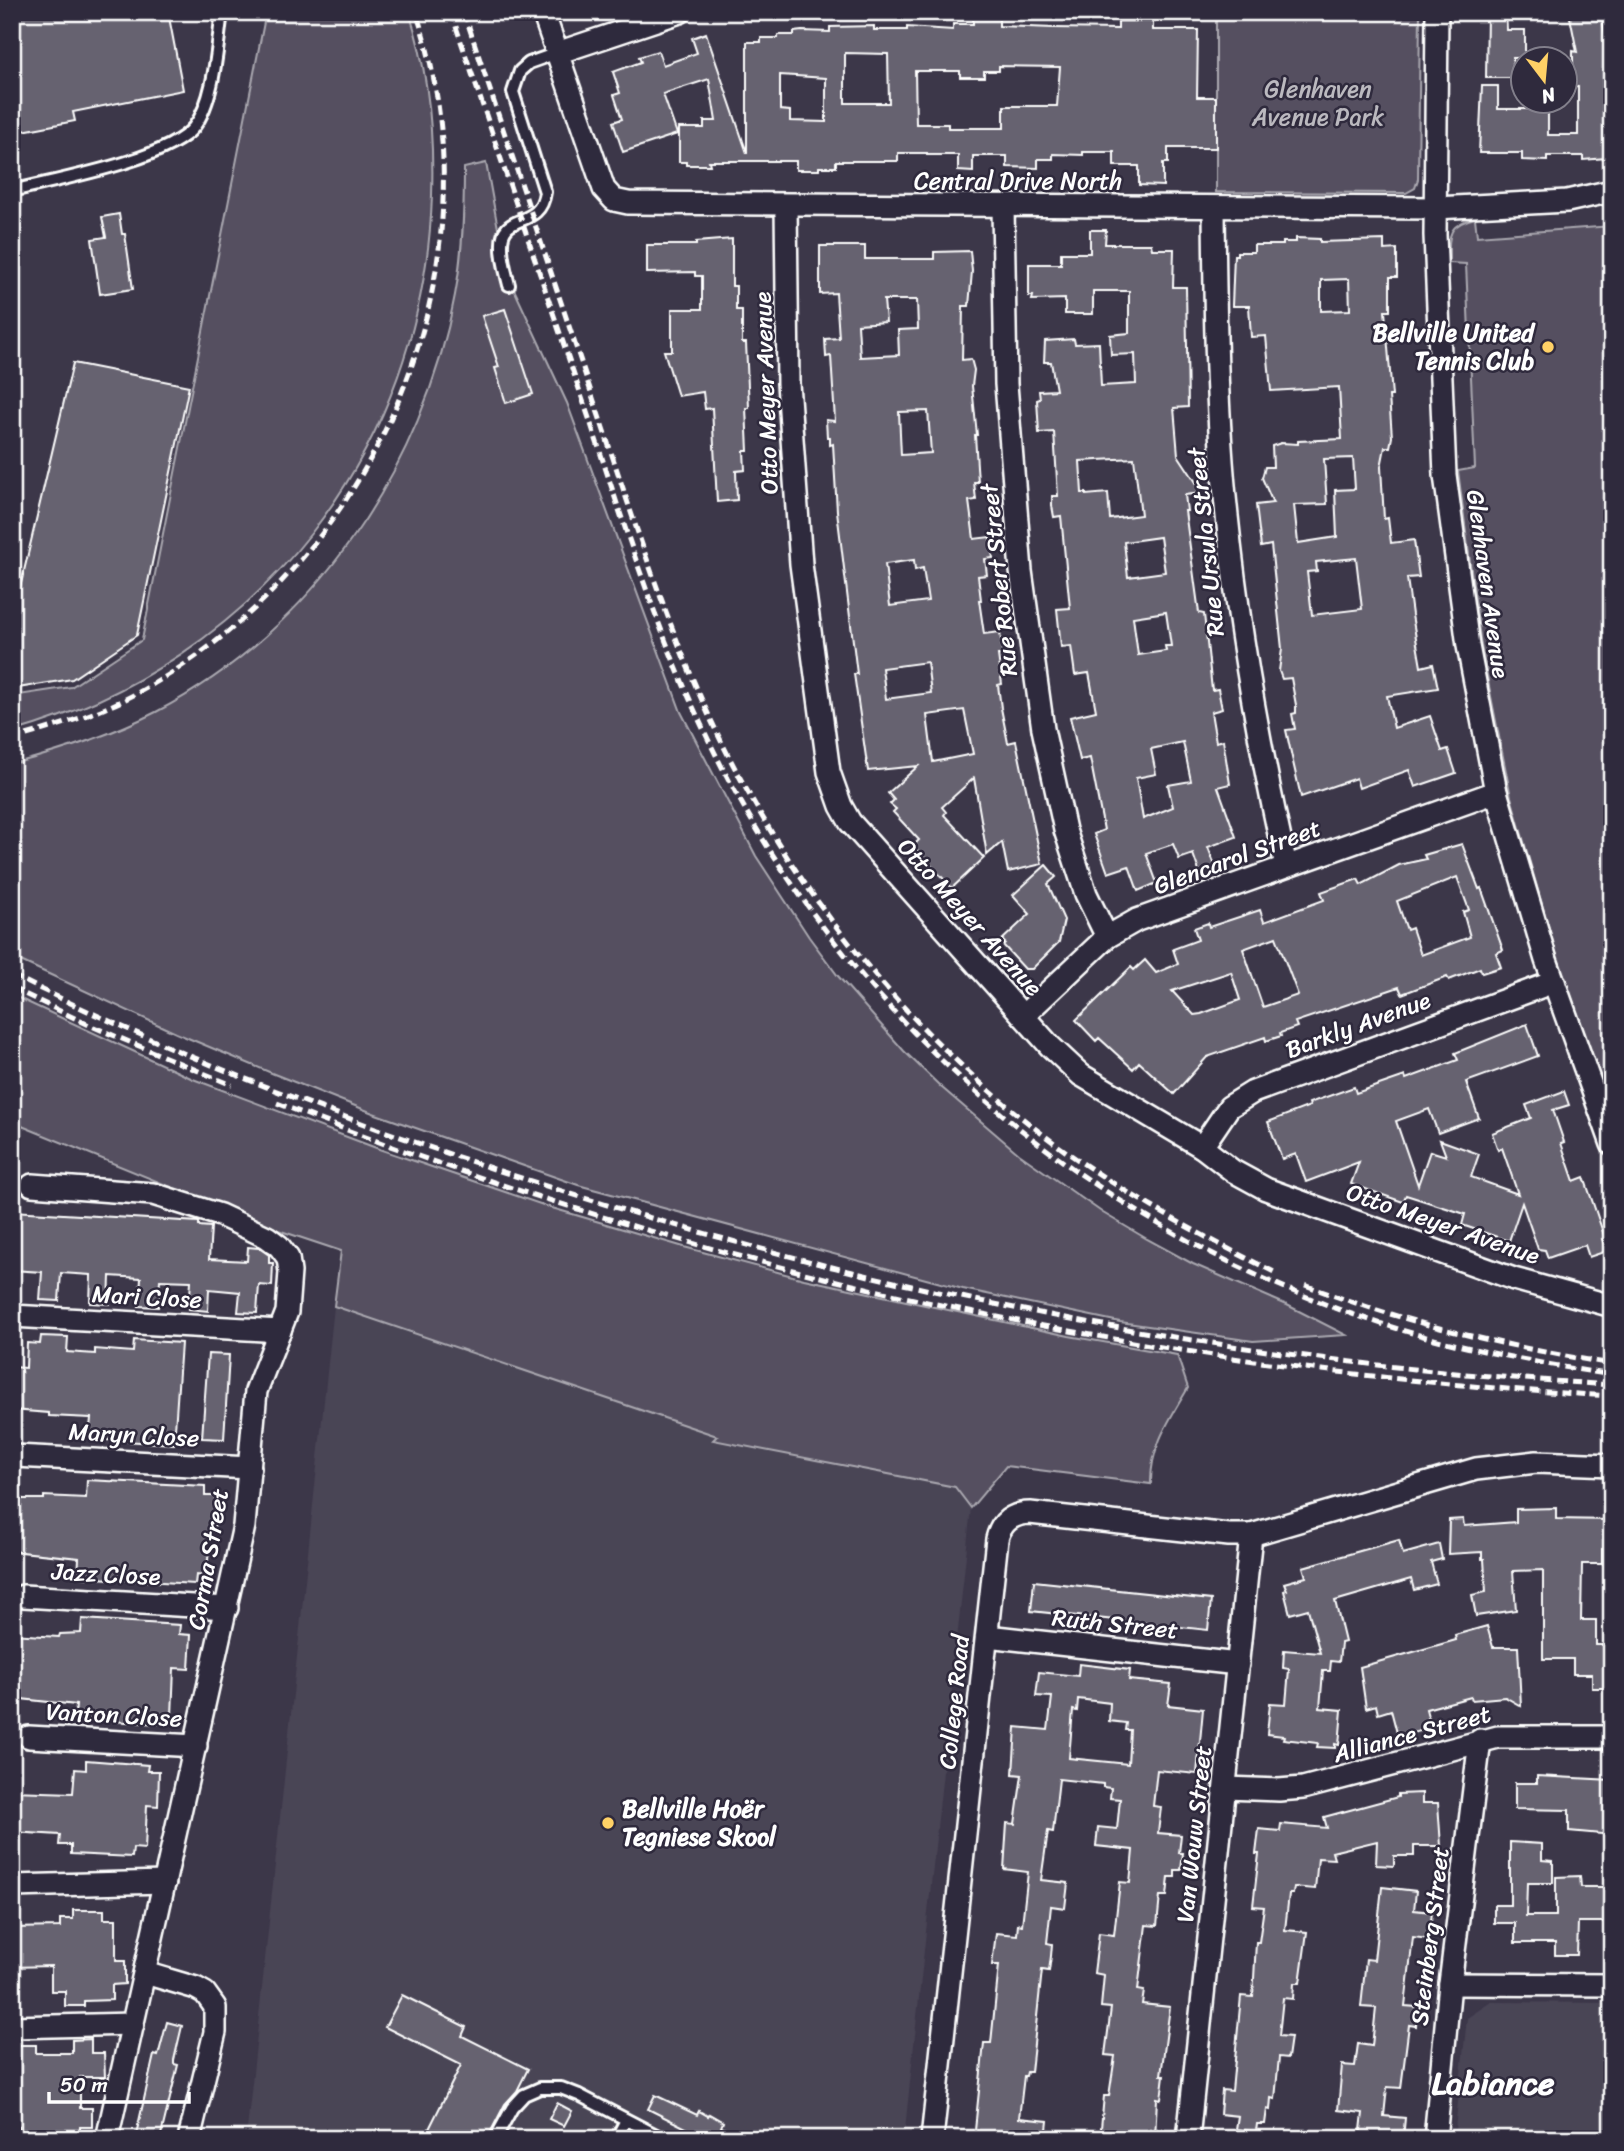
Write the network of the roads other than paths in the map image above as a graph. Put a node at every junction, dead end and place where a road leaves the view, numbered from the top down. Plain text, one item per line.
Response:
1 (222, 12) edge
2 (543, 12) edge
3 (680, 12) edge
4 (1437, 12) edge
5 (557, 53) junction
6 (12, 191) edge
7 (1612, 191) edge
8 (786, 205) junction
9 (1003, 207) junction
10 (1436, 208) junction
11 (1214, 209) junction
12 (509, 285) dead end
13 (1496, 792) junction
14 (1286, 866) junction
15 (1107, 937) junction
16 (1554, 982) junction
17 (1023, 1016) junction
18 (1610, 1130) edge
19 (1202, 1147) junction
20 (32, 1185) dead end
21 (1612, 1306) edge
22 (12, 1315) edge
23 (279, 1331) junction
24 (15, 1456) dead end
25 (1612, 1465) edge
26 (250, 1468) junction
27 (1251, 1535) junction
28 (23, 1596) dead end
29 (227, 1608) junction
30 (987, 1636) junction
31 (1238, 1664) junction
32 (29, 1737) dead end
33 (1612, 1737) edge
34 (1480, 1740) junction
35 (196, 1746) junction
36 (1226, 1788) junction
37 (165, 1882) junction
38 (12, 1886) edge
39 (145, 1973) junction
40 (1450, 1984) junction
41 (1612, 1985) edge
42 (133, 2024) junction
43 (12, 2026) edge
44 (626, 2120) junction
45 (107, 2139) edge
46 (189, 2139) edge
47 (495, 2139) edge
48 (616, 2139) edge
49 (664, 2139) edge
50 (932, 2139) edge
51 (1188, 2139) edge
52 (1435, 2139) edge

1 - 6 lane
2 - 5 street
3 - 5 street
4 - 10 street, Glenhaven Avenue
5 - 8 street, Central Drive North
5 - 12 lane
7 - 10 street, Central Drive North
8 - 9 street, Central Drive North
8 - 17 street, Otto Meyer Avenue
9 - 11 street, Central Drive North
9 - 15 street, Rue Robert Street
10 - 11 street, Central Drive North
10 - 13 street, Glenhaven Avenue
11 - 14 street, Rue Ursula Street
13 - 14 street, Glencarol Street
13 - 16 street, Glenhaven Avenue
14 - 15 street, Glencarol Street
15 - 17 street, Glencarol Street
16 - 18 street, Glenhaven Avenue
16 - 19 street, Barkly Avenue
17 - 19 street, Otto Meyer Avenue
19 - 21 street, Otto Meyer Avenue
20 - 23 street, Corma Street
22 - 23 street, Mari Close
23 - 26 street, Corma Street
24 - 26 street, Maryn Close
25 - 27 street
26 - 29 street, Corma Street
27 - 30 street, College Road
27 - 31 street, Van Wouw Street
28 - 29 street, Jazz Close
29 - 35 street, Corma Street
30 - 31 street, Ruth Street
30 - 50 street, College Road
31 - 36 street, Van Wouw Street
32 - 35 street, Vanton Close
33 - 34 street, Alliance Street
34 - 36 street, Alliance Street
34 - 40 street, Steinberg Street
35 - 37 street, Corma Street
36 - 51 street, Van Wouw Street
37 - 38 street
37 - 39 street, Corma Street
39 - 42 street, Corma Street
39 - 46 street
40 - 41 street
40 - 52 street, Steinberg Street
42 - 43 street
42 - 45 street, Corma Street
44 - 47 lane
44 - 48 lane
44 - 49 lane

